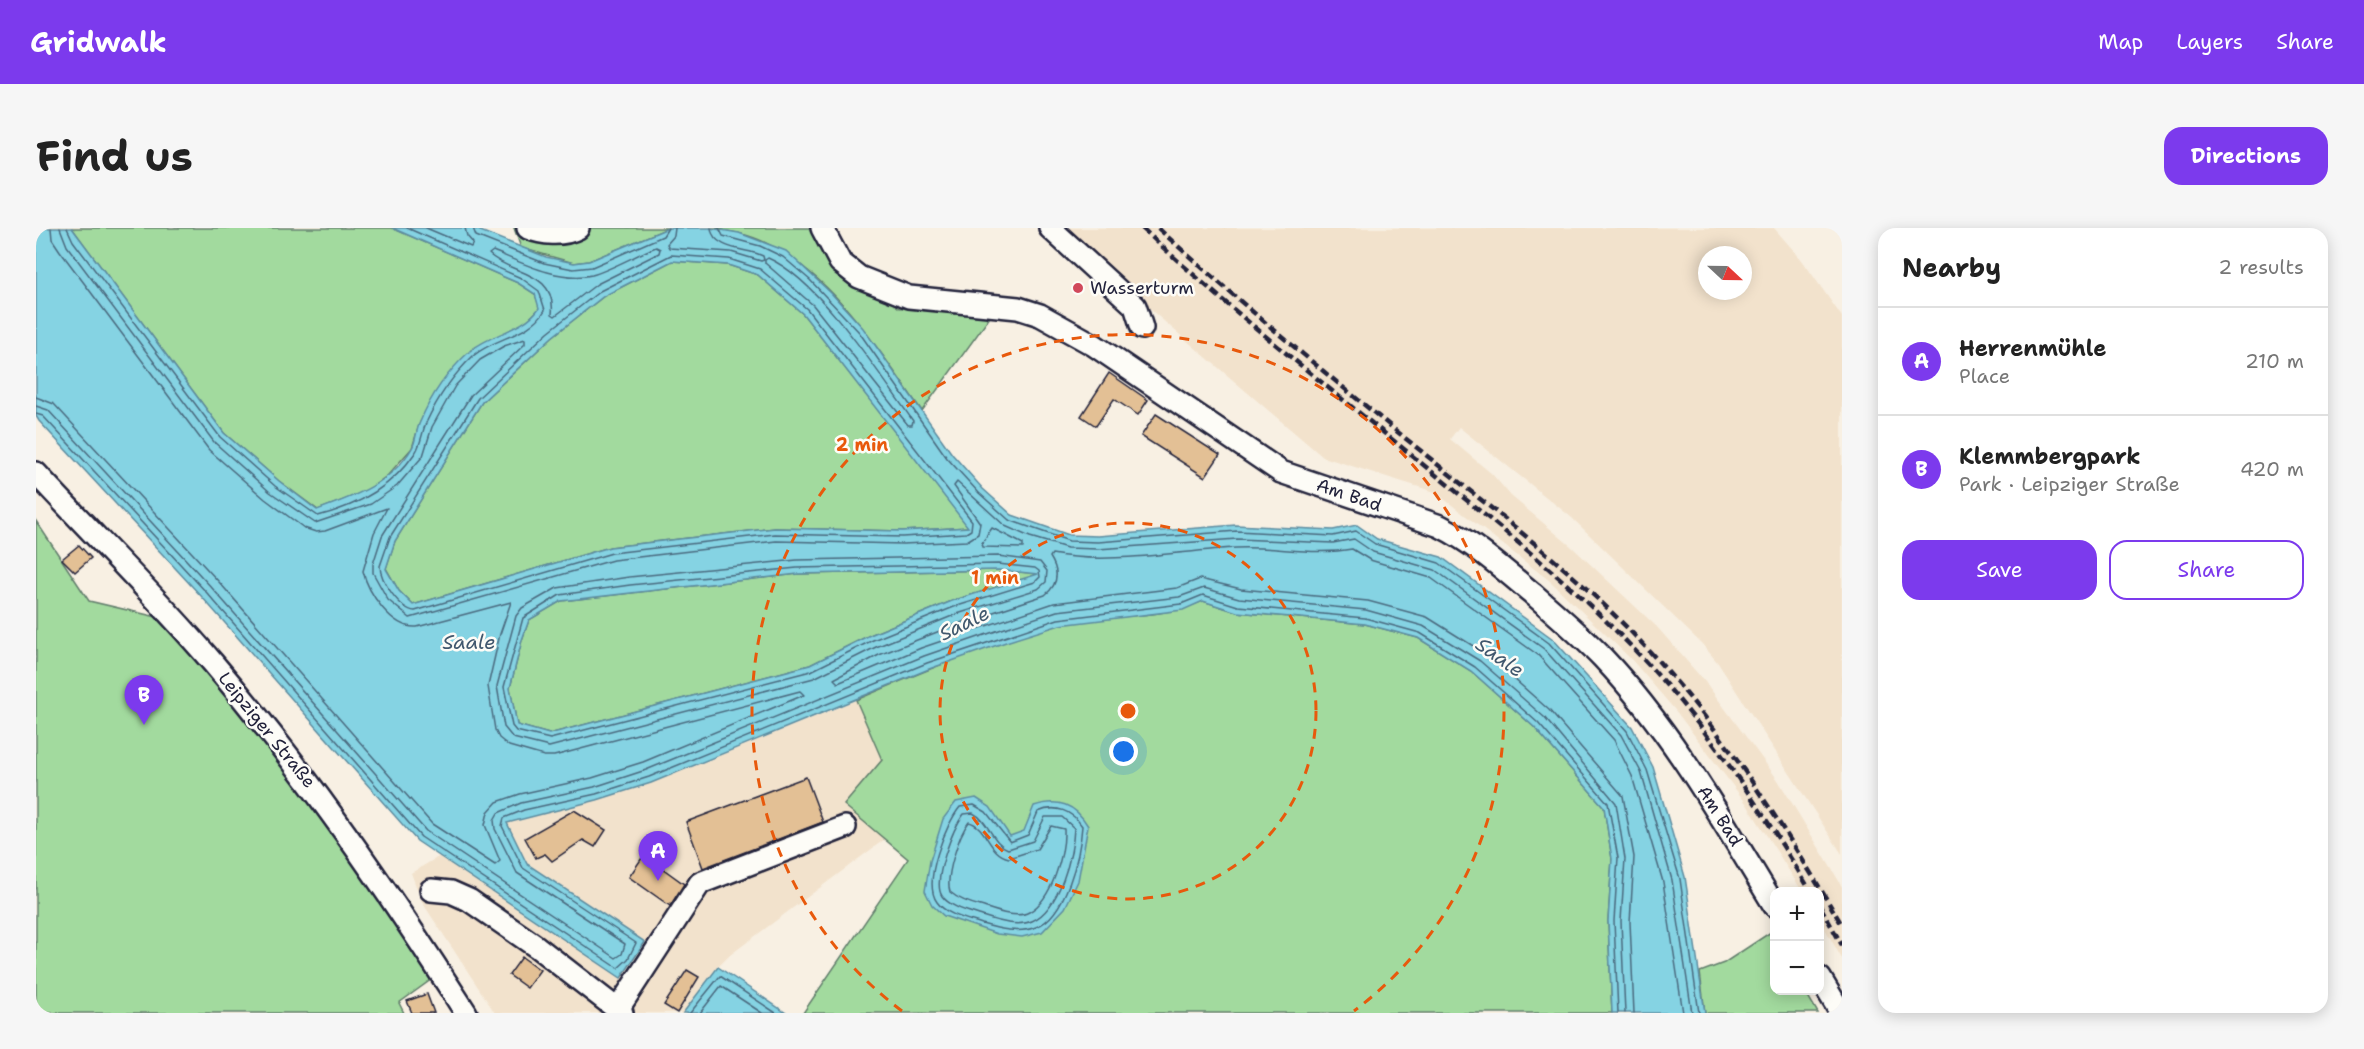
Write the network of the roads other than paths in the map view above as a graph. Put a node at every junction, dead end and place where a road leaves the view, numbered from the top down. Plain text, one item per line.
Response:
1 (528, 228) edge
2 (578, 228) edge
3 (822, 228) edge
4 (1050, 228) edge
5 (1142, 328) dead end
6 (36, 473) edge
7 (844, 827) dead end
8 (432, 890) dead end
9 (1770, 898) edge
10 (1824, 985) edge
11 (620, 1011) edge
12 (466, 1013) edge
13 (1841, 1013) edge

1 - 2 street
3 - 9 street, Am Bad
4 - 5 street
6 - 12 street, Leipziger Straße
7 - 11 street
8 - 11 street
10 - 13 street

